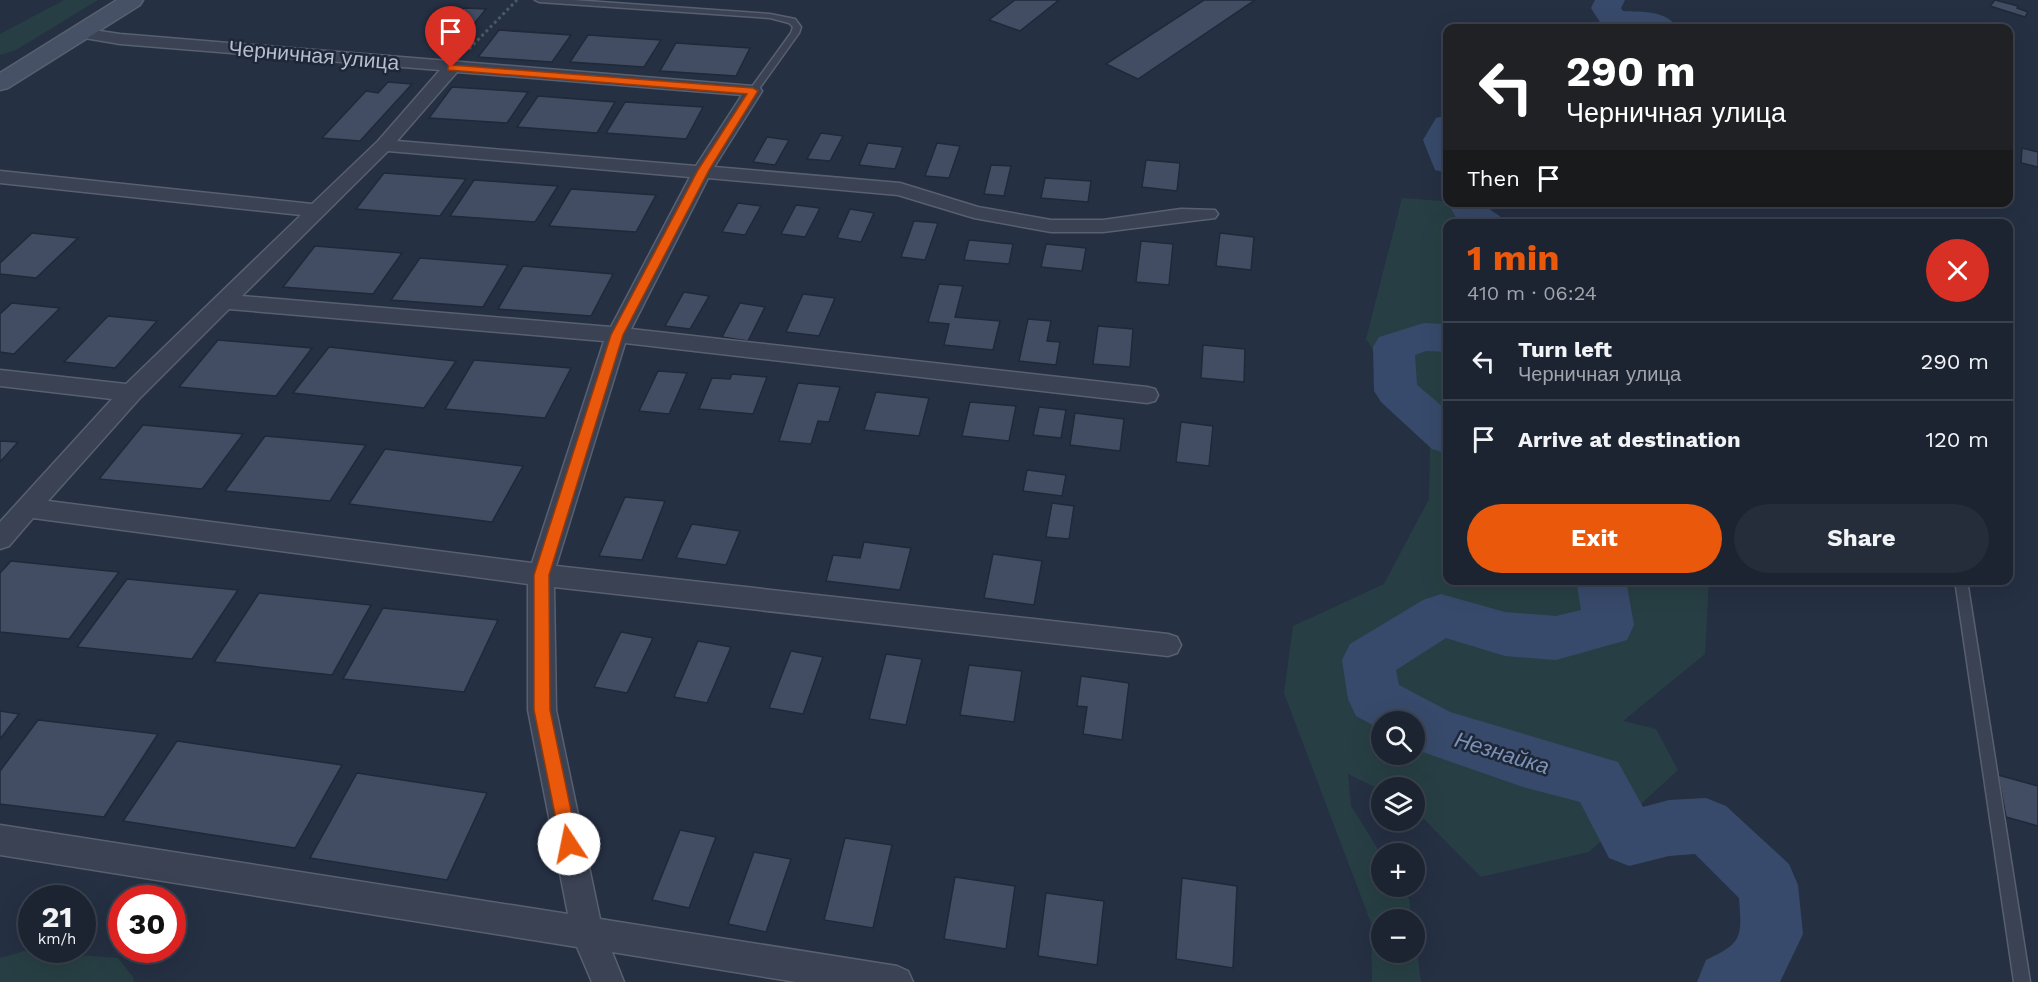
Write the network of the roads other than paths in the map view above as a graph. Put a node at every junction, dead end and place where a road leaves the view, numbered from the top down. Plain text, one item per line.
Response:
1 (132, 0) edge
2 (539, 0) edge
3 (79, 33) junction
4 (451, 68) junction
5 (5, 76) edge
6 (753, 91) junction
7 (384, 145) junction
8 (703, 170) junction
9 (0, 177) edge
10 (318, 211) junction
11 (1208, 214) dead end
12 (226, 302) junction
13 (617, 335) junction
14 (0, 378) edge
15 (131, 393) junction
16 (1147, 395) dead end
17 (26, 508) junction
18 (0, 539) edge
19 (541, 575) junction
20 (1962, 585) edge
21 (1168, 645) dead end
22 (0, 840) edge
23 (587, 933) junction
24 (608, 982) edge
25 (897, 982) edge
26 (2022, 982) edge

1 - 3 main road
2 - 6 lane
3 - 4 street, Черничная улица
3 - 5 main road
4 - 6 street, Черничная улица
4 - 7 street
6 - 8 street
7 - 8 street
7 - 10 street
8 - 11 street
8 - 13 street
9 - 10 street
10 - 12 street
12 - 13 street
12 - 15 street
13 - 16 street
13 - 19 street
14 - 15 street
15 - 17 street
17 - 18 street
17 - 19 street
19 - 21 street
19 - 23 street
20 - 26 lane
22 - 23 street
23 - 24 street
23 - 25 street

